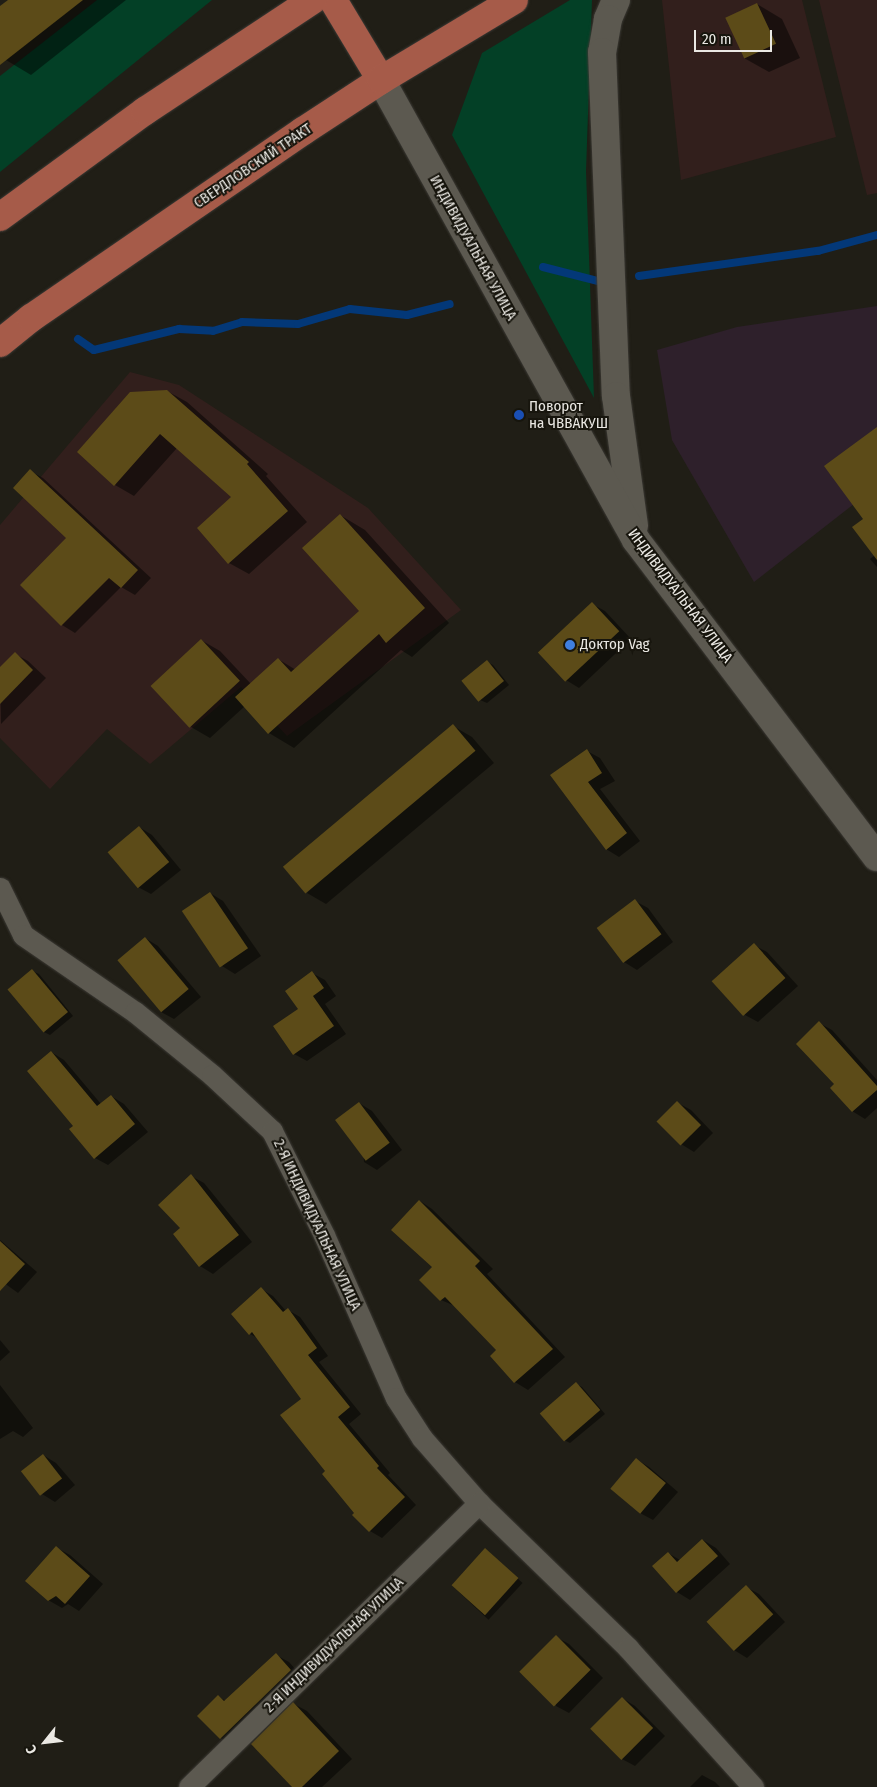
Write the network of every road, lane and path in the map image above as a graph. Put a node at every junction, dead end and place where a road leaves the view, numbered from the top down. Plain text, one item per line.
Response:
1 (313, 0) edge
2 (334, 0) edge
3 (514, 0) edge
4 (616, 0) edge
5 (381, 80) junction
6 (0, 217) edge
7 (0, 343) edge
8 (636, 540) junction
9 (877, 857) edge
10 (0, 888) edge
11 (479, 1503) junction
12 (189, 1787) edge
13 (753, 1787) edge

1 - 6 main road
2 - 5 main road
3 - 5 main road, СВЕРДЛОВСКИЙ ТРАКТ
4 - 8 main road
5 - 7 main road, СВЕРДЛОВСКИЙ ТРАКТ
5 - 8 main road, ИНДИВИДУАЛЬНАЯ УЛИЦА
8 - 9 main road, ИНДИВИДУАЛЬНАЯ УЛИЦА
10 - 11 street, 2-Я ИНДИВИДУАЛЬНАЯ УЛИЦА
11 - 12 street, 2-Я ИНДИВИДУАЛЬНАЯ УЛИЦА
11 - 13 street, 2-Я ИНДИВИДУАЛЬНАЯ УЛИЦА

